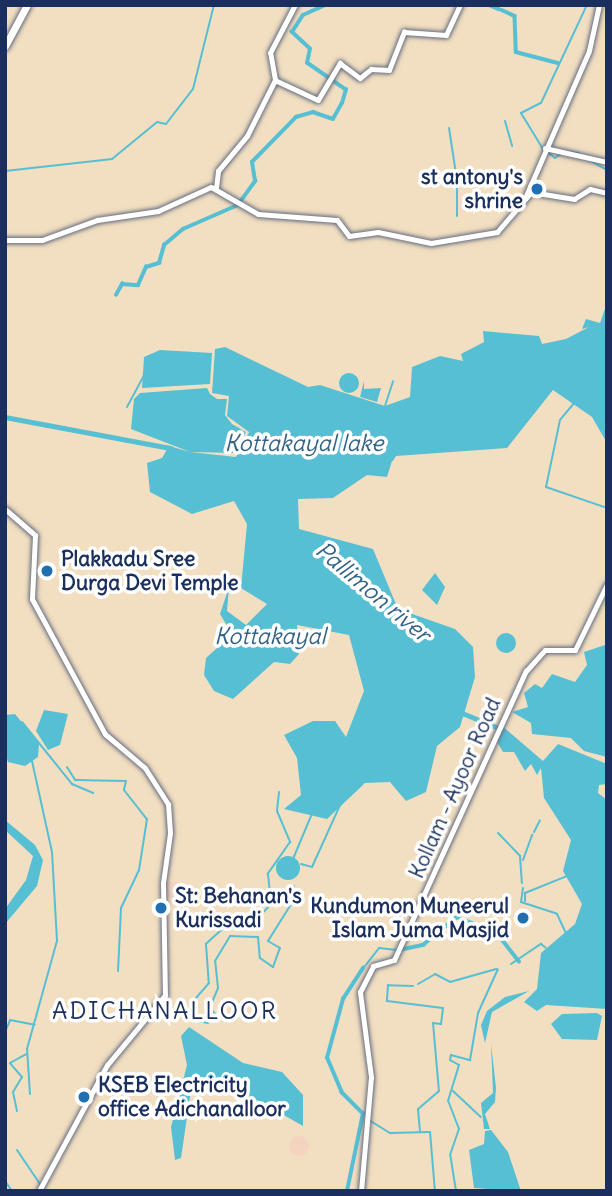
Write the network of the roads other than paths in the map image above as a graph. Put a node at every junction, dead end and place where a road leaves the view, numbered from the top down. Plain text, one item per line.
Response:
1 (27, 5) edge
2 (295, 5) edge
3 (460, 5) edge
4 (599, 5) edge
5 (5, 46) edge
6 (275, 80) junction
7 (545, 148) junction
8 (607, 162) edge
9 (216, 188) junction
10 (607, 193) edge
11 (526, 195) junction
12 (5, 240) edge
13 (5, 509) edge
14 (607, 584) edge
15 (41, 1189) edge
16 (361, 1191) edge

1 - 5 highway
2 - 6 street
3 - 6 street
4 - 7 street
6 - 9 street
7 - 8 street
7 - 11 street
9 - 11 main road
9 - 12 main road
10 - 11 main road
13 - 15 main road
14 - 16 main road, Kollam - Ayoor Road

